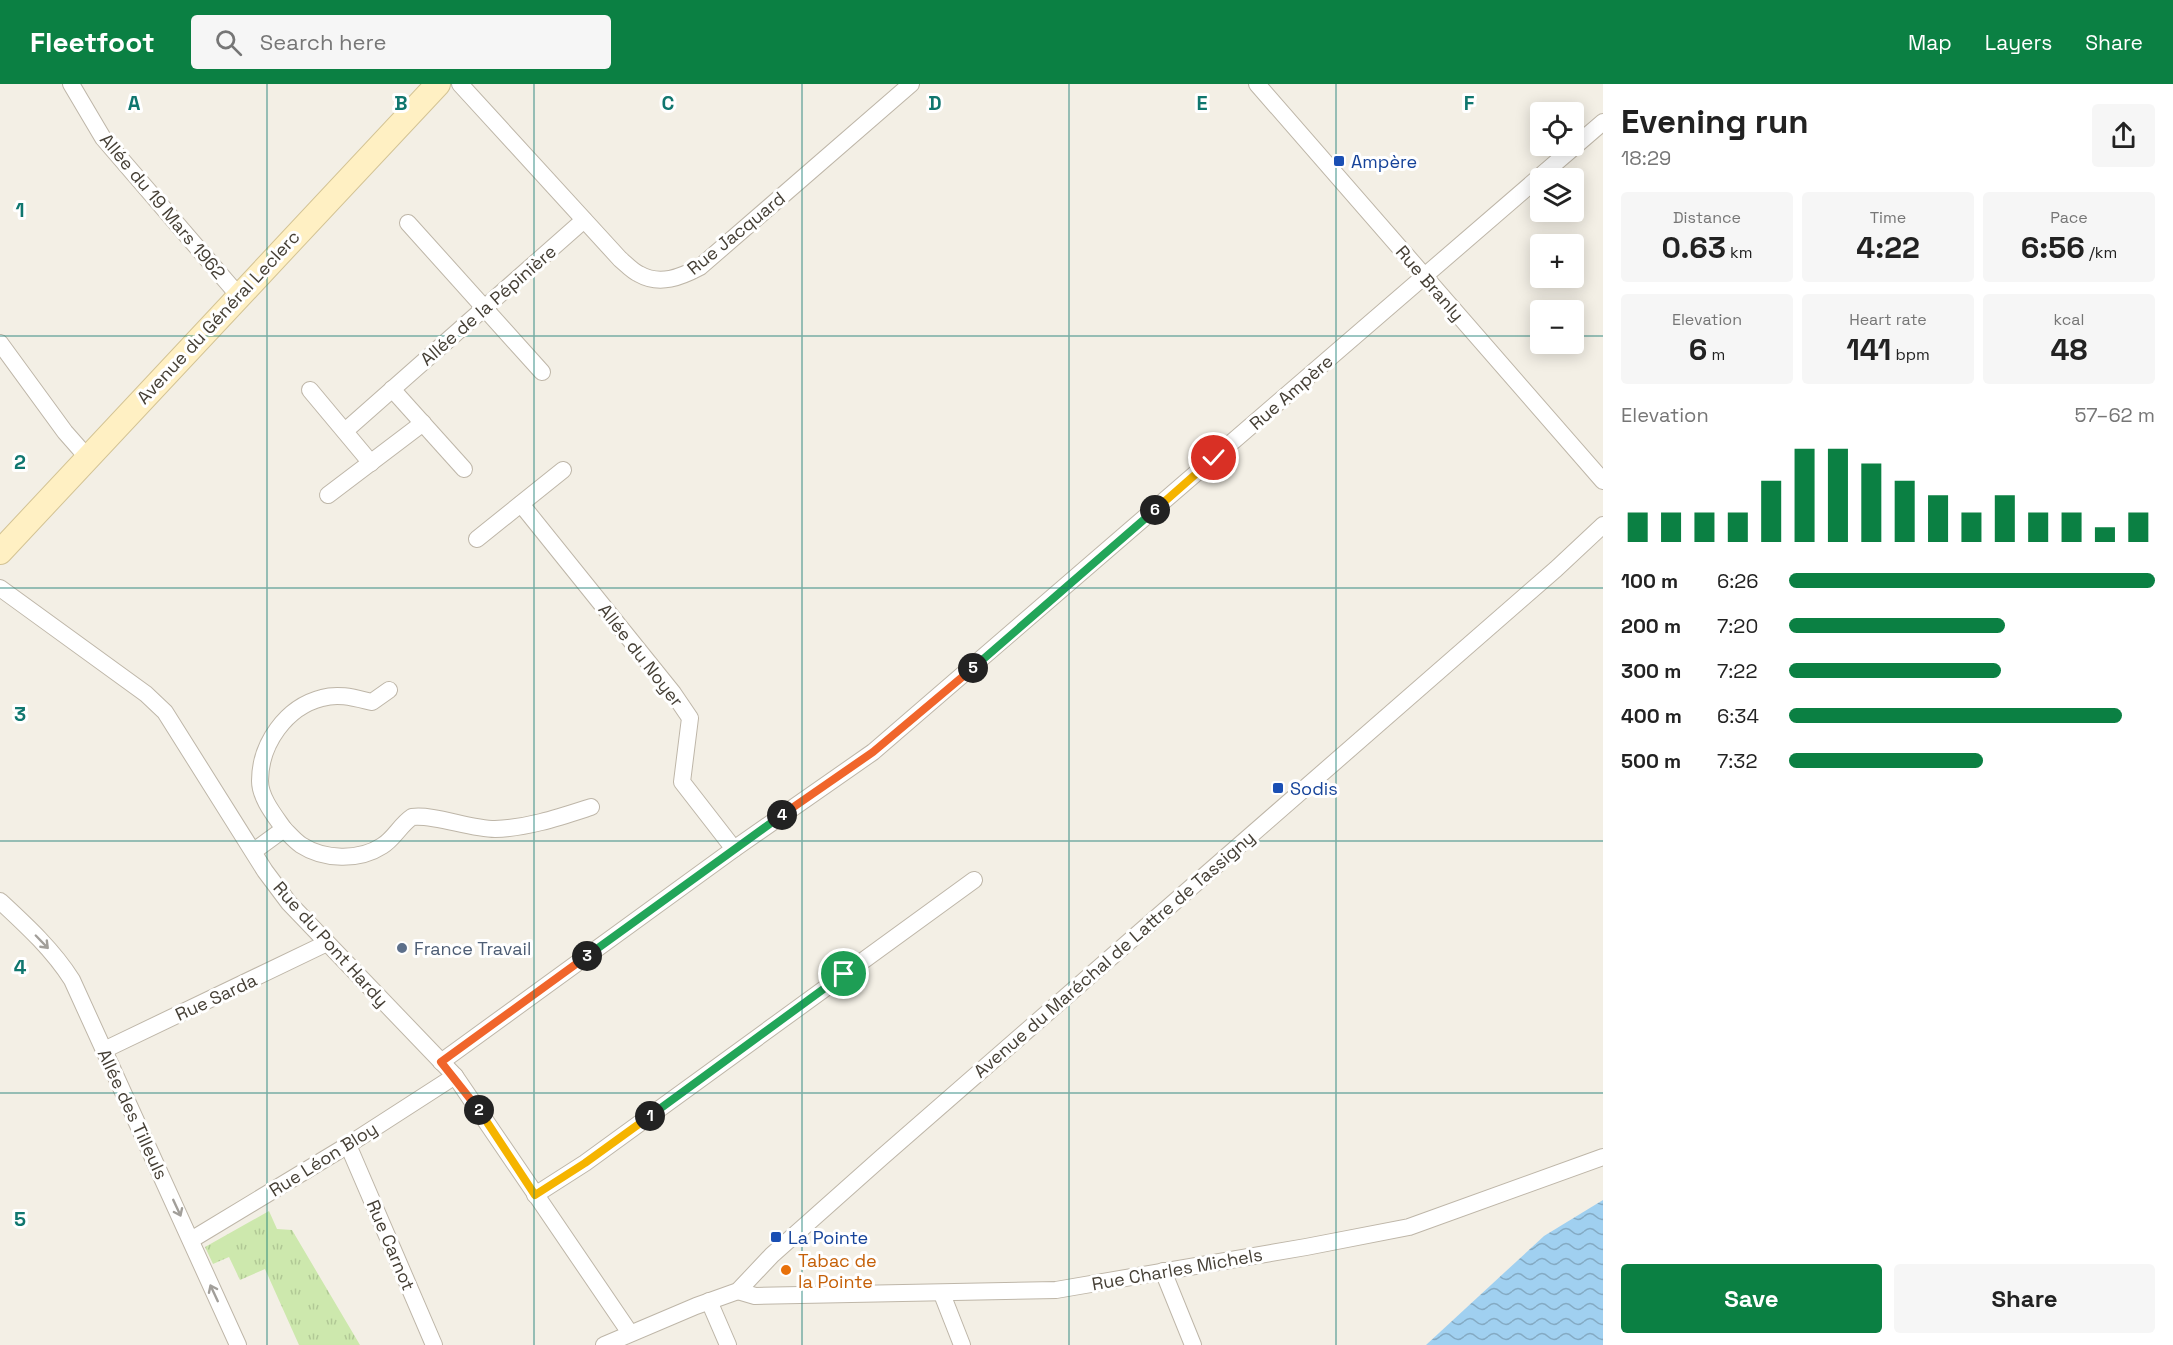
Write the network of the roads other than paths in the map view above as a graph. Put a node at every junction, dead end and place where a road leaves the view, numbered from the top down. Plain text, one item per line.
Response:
1 (71, 84) edge
2 (438, 84) edge
3 (460, 84) edge
4 (911, 84) edge
5 (1257, 84) edge
6 (1603, 122) edge
7 (584, 220) junction
8 (408, 223) dead end
9 (1424, 276) junction
10 (239, 296) junction
11 (485, 309) junction
12 (0, 343) edge
13 (542, 372) dead end
14 (392, 389) junction
15 (310, 390) dead end
16 (423, 423) junction
17 (345, 431) junction
18 (87, 457) junction
19 (371, 463) junction
20 (464, 469) dead end
21 (562, 470) dead end
22 (1603, 481) edge
23 (328, 495) dead end
24 (521, 504) junction
25 (1603, 525) edge
26 (477, 539) dead end
27 (0, 552) edge
28 (0, 588) edge
29 (389, 690) dead end
30 (591, 807) dead end
31 (284, 830) junction
32 (734, 849) junction
33 (254, 851) junction
34 (974, 880) dead end
35 (0, 901) edge
36 (327, 943) junction
37 (104, 1050) junction
38 (441, 1062) junction
39 (455, 1077) junction
40 (348, 1145) junction
41 (1603, 1157) edge
42 (535, 1195) junction
43 (191, 1240) junction
44 (1163, 1271) junction
45 (738, 1291) junction
46 (942, 1294) junction
47 (709, 1301) junction
48 (630, 1333) junction
49 (238, 1345) edge
50 (434, 1345) edge
51 (604, 1345) edge
52 (728, 1345) edge
53 (962, 1345) edge
54 (1193, 1345) edge

1 - 10 street, Allée du 19 Mars 1962
2 - 10 main road, Avenue du Général Leclerc
3 - 7 street, Rue Jacquard
4 - 7 street, Rue Jacquard
5 - 9 street, Rue Branly
6 - 9 street, Rue Ampère
7 - 11 street, Allée de la Pépinière
8 - 11 street
9 - 22 street, Rue Branly
9 - 32 street, Rue Ampère
10 - 18 main road, Avenue du Général Leclerc
11 - 13 street
11 - 14 street, Allée de la Pépinière
12 - 18 street
14 - 16 street
14 - 17 street, Allée de la Pépinière
15 - 17 street
16 - 19 street
16 - 20 street
17 - 19 street
18 - 27 main road, Avenue du Général Leclerc
19 - 23 street
21 - 24 street
24 - 26 street
24 - 32 street, Allée du Noyer
25 - 45 street, Avenue du Maréchal de Lattre de Tassigny
28 - 33 street, Rue du Pont Hardy
29 - 31 street
30 - 31 street
31 - 33 street
32 - 38 street, Rue Ampère
33 - 36 street, Rue du Pont Hardy
34 - 42 street
35 -> 37 street, Allée des Tilleuls
36 - 37 street, Rue Sarda
36 - 38 street, Rue du Pont Hardy
37 -> 43 street, Allée des Tilleuls
38 - 39 street, Rue du Pont Hardy
39 - 40 street, Rue Léon Bloy
39 - 42 street, Rue du Pont Hardy
40 - 43 street, Rue Léon Bloy
40 - 50 street, Rue Carnot
41 - 44 street, Rue Charles Michels
42 - 48 street, Rue du Pont Hardy
49 -> 43 street, Allée des Tilleuls
44 - 46 street, Rue Charles Michels
44 - 54 street
45 - 46 street, Rue Charles Michels
45 - 47 street, Avenue du Maréchal de Lattre de Tassigny
46 - 53 street
47 - 48 street, Avenue du Maréchal de Lattre de Tassigny
47 - 52 street
48 - 51 street, Avenue du Maréchal de Lattre de Tassigny

